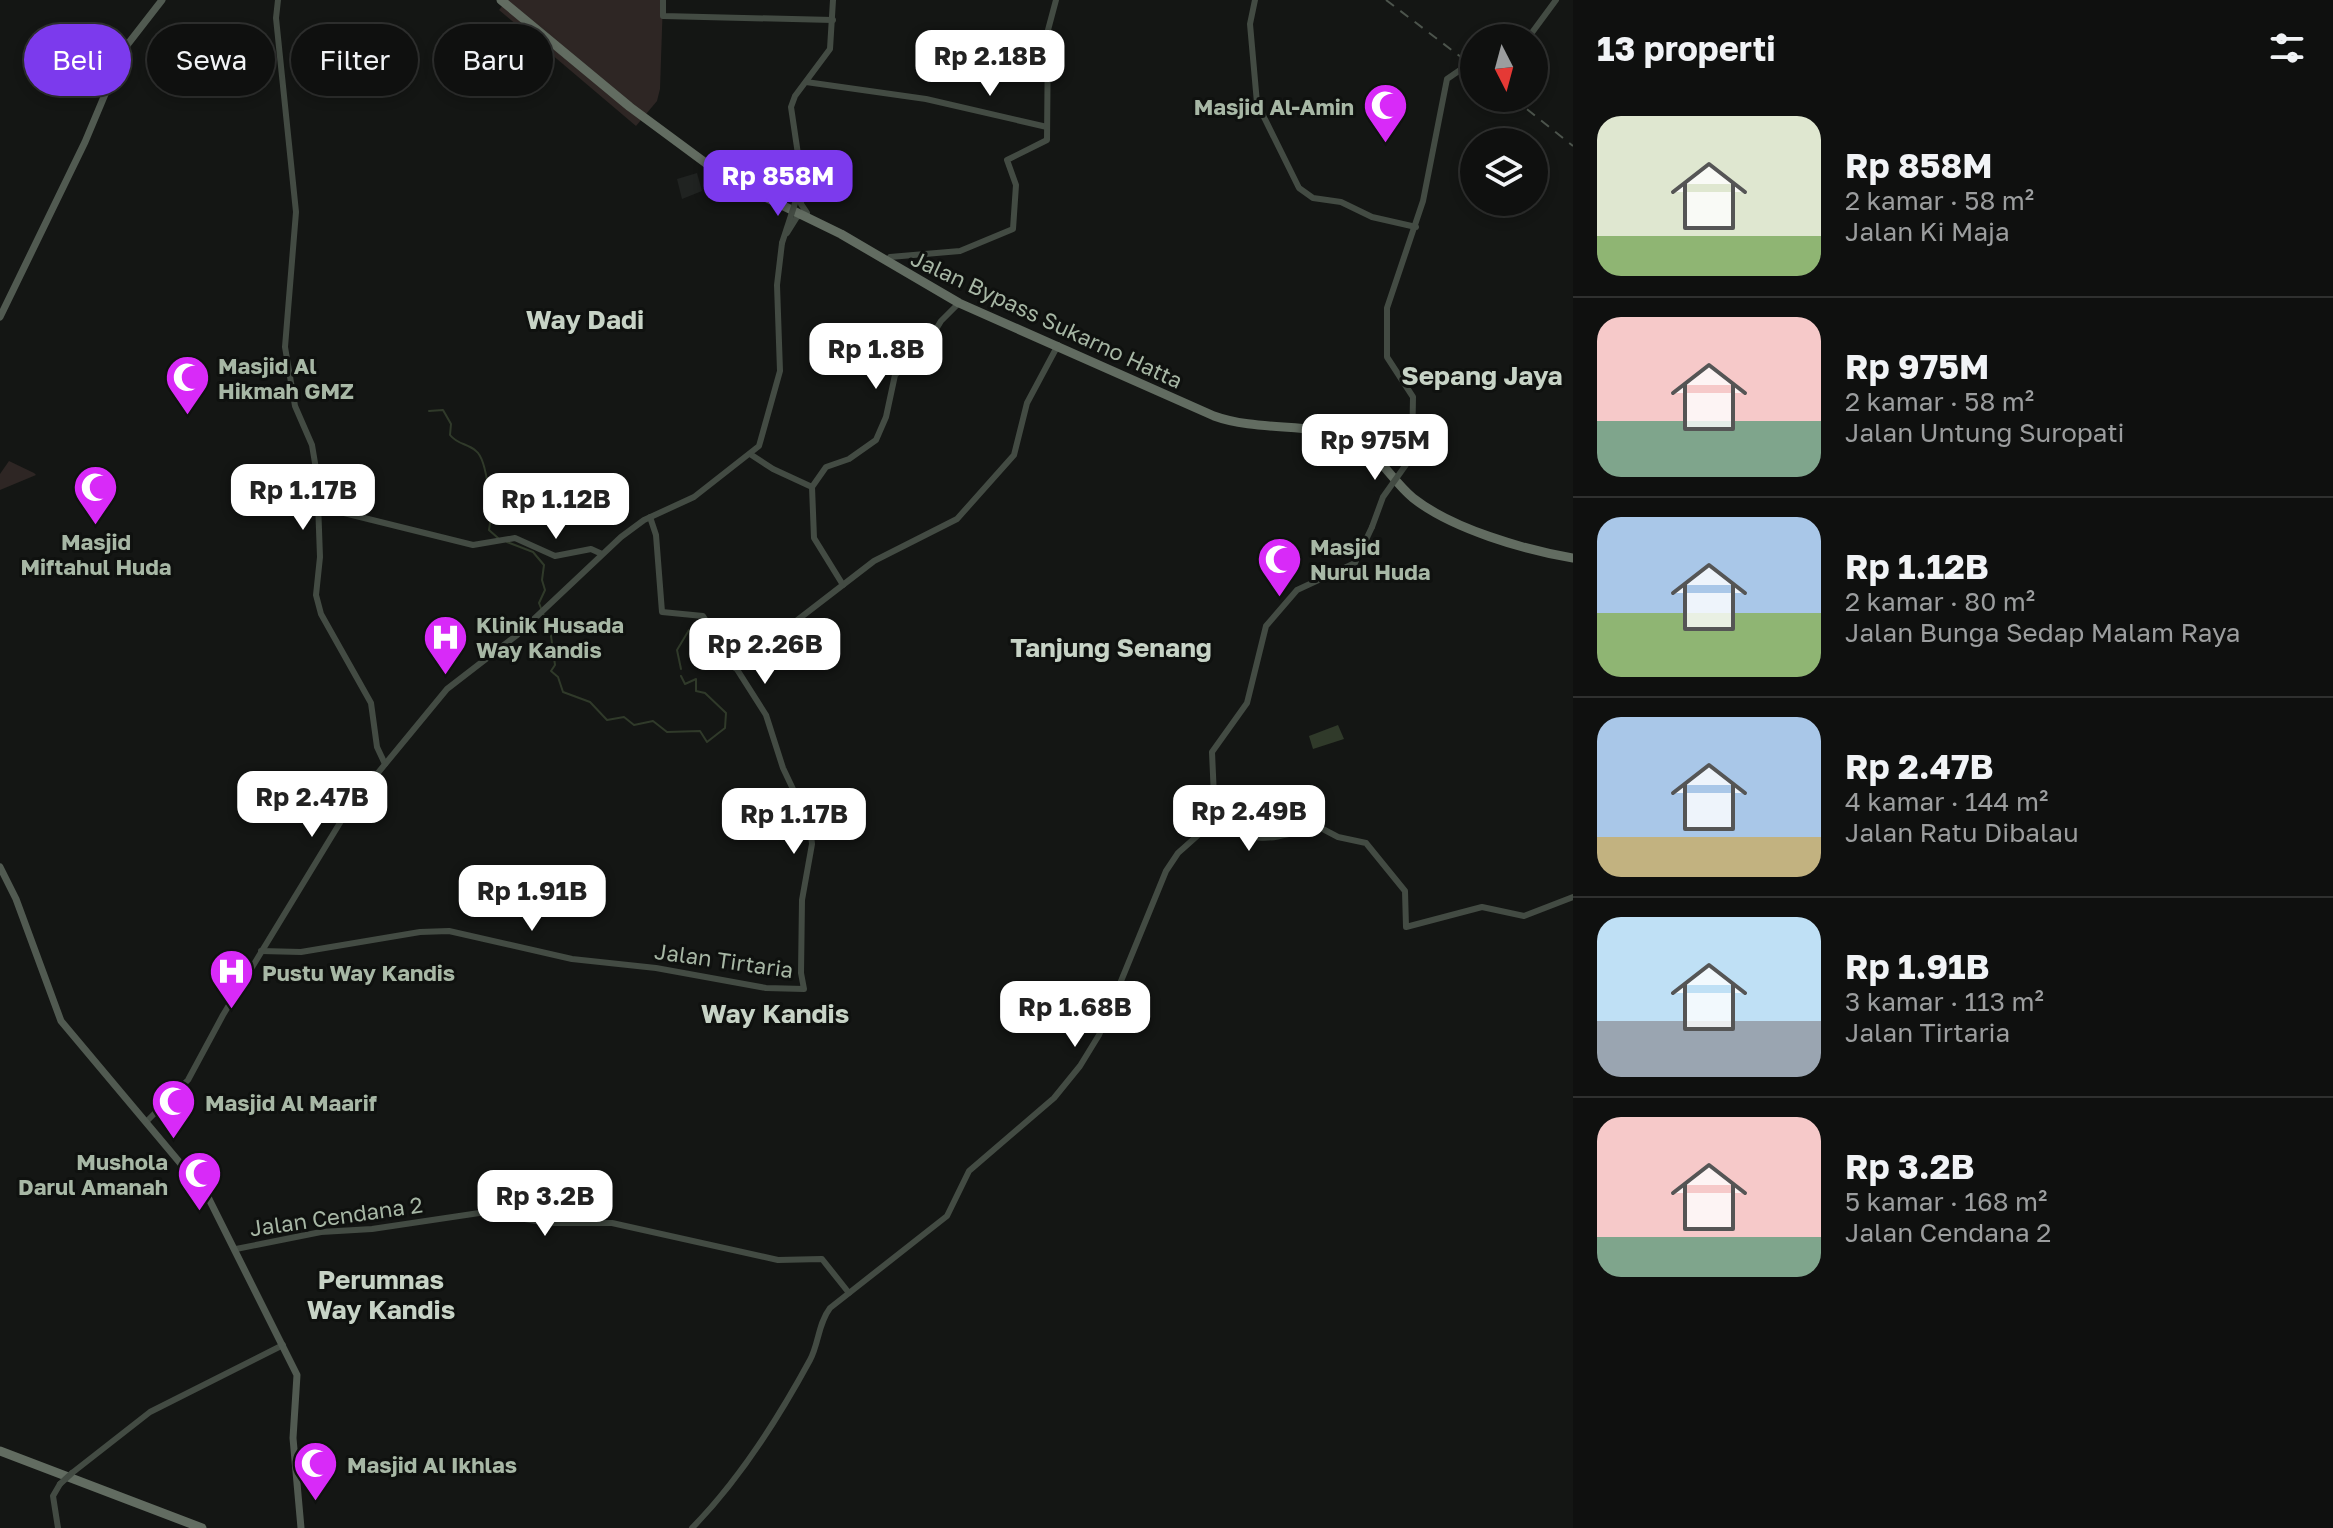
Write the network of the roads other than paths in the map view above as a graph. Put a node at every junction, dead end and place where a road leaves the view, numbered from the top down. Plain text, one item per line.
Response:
1 (160, 0) edge
2 (278, 0) edge
3 (504, 0) edge
4 (663, 0) edge
5 (833, 0) edge
6 (1056, 0) edge
7 (1255, 0) edge
8 (1556, 0) edge
9 (833, 20) junction
10 (1538, 24) edge
11 (1460, 70) edge
12 (806, 82) junction
13 (1047, 127) junction
14 (798, 152) junction
15 (795, 209) junction
16 (1416, 227) junction
17 (32, 247) junction
18 (781, 248) junction
19 (889, 260) junction
20 (959, 303) junction
21 (0, 310) edge
22 (0, 317) edge
23 (1058, 345) junction
24 (1310, 430) junction
25 (1414, 444) junction
26 (750, 454) junction
27 (1395, 479) junction
28 (812, 487) junction
29 (317, 510) junction
30 (650, 517) junction
31 (1371, 530) junction
32 (604, 552) junction
33 (1573, 556) edge
34 (843, 585) junction
35 (735, 668) junction
36 (385, 764) junction
37 (1215, 820) junction
38 (0, 867) edge
39 (1573, 897) edge
40 (261, 951) junction
41 (146, 1122) junction
42 (236, 1249) junction
43 (849, 1293) junction
44 (283, 1345) junction
45 (0, 1453) edge
46 (58, 1528) edge
47 (193, 1528) edge
48 (202, 1528) edge
49 (301, 1528) edge
50 (692, 1528) edge

1 - 17 main road
2 - 29 street
3 - 15 highway, Jalan Bypass Sukarno Hatta
4 - 9 street
5 - 9 street
6 - 13 street
7 - 16 street
8 - 10 street
9 - 12 street
11 - 16 street
12 - 13 street
12 - 14 street
13 - 19 street
14 - 15 street
14 - 18 street, bridge
15 - 18 street
15 - 19 highway, Jalan Bypass Sukarno Hatta
15 - 20 highway, Jalan Bypass Sukarno Hatta
16 - 25 street
17 - 21 main road
17 - 22 main road
18 - 26 street
19 - 24 highway, Jalan Bypass Sukarno Hatta
20 - 23 highway, Jalan Bypass Sukarno Hatta
20 - 28 street
23 - 24 highway, Jalan Bypass Sukarno Hatta
23 - 34 street
24 - 27 highway, Jalan Bypass Sukarno Hatta
25 - 27 street
25 - 31 street, bridge
26 - 28 street
26 - 30 street
27 - 31 street
27 - 33 highway, Jalan Bypass Sukarno Hatta
28 - 34 street
29 - 32 street
29 - 36 street
30 - 32 street
30 - 35 street
31 - 37 street
32 - 36 street
34 - 35 street
35 - 40 street, Jalan Tirtaria
36 - 40 street
37 - 39 street
37 - 43 street
38 - 41 main road
40 - 41 street
41 - 42 main road
42 - 43 street, Jalan Cendana 2
42 - 44 main road
43 - 50 street
44 - 46 street, bridge
44 - 49 main road
45 - 47 highway
45 - 48 highway

